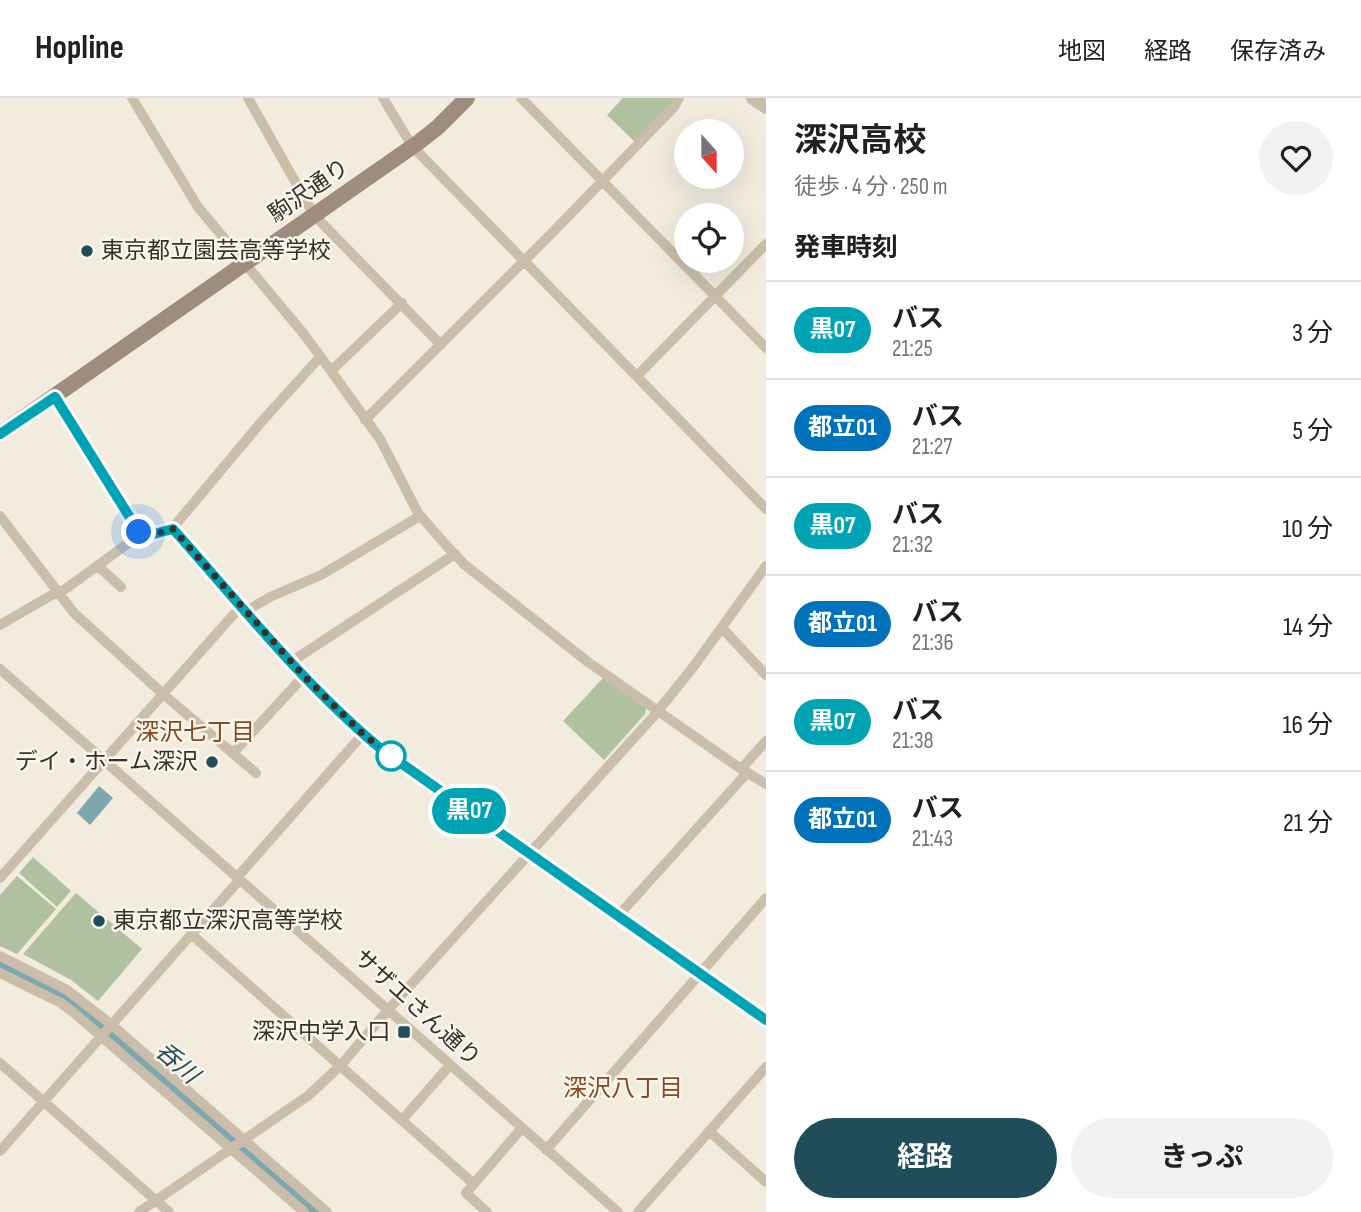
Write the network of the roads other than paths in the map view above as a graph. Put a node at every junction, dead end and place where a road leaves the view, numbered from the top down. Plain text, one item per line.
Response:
1 (248, 98) edge
2 (383, 98) edge
3 (467, 98) edge
4 (521, 98) edge
5 (679, 98) edge
6 (135, 99) edge
7 (412, 146) junction
8 (602, 181) junction
9 (314, 215) junction
10 (766, 244) edge
11 (524, 261) junction
12 (244, 264) junction
13 (716, 296) junction
14 (402, 303) junction
15 (441, 345) junction
16 (766, 348) edge
17 (320, 358) junction
18 (331, 371) junction
19 (637, 376) junction
20 (55, 397) junction
21 (365, 420) junction
22 (0, 434) edge
23 (766, 509) edge
24 (0, 516) edge
25 (420, 516) junction
26 (173, 529) junction
27 (142, 537) junction
28 (455, 554) junction
29 (98, 566) junction
30 (766, 566) edge
31 (121, 587) dead end
32 (57, 592) junction
33 (244, 608) junction
34 (0, 625) edge
35 (722, 628) junction
36 (291, 662) junction
37 (0, 669) edge
38 (766, 675) edge
39 (304, 676) junction
40 (163, 694) junction
41 (658, 711) junction
42 (363, 734) junction
43 (766, 741) edge
44 (233, 753) junction
45 (104, 761) junction
46 (744, 771) junction
47 (256, 773) dead end
48 (766, 785) edge
49 (531, 854) junction
50 (0, 878) edge
51 (238, 879) junction
52 (766, 898) edge
53 (618, 916) junction
54 (191, 934) junction
55 (0, 956) edge
56 (0, 973) edge
57 (700, 974) junction
58 (388, 1010) junction
59 (766, 1020) edge
60 (107, 1031) junction
61 (0, 1063) edge
62 (341, 1065) junction
63 (450, 1065) junction
64 (766, 1067) edge
65 (44, 1102) junction
66 (402, 1120) junction
67 (521, 1129) junction
68 (709, 1131) junction
69 (238, 1144) junction
70 (546, 1150) junction
71 (0, 1151) edge
72 (766, 1182) edge
73 (474, 1184) junction
74 (155, 1200) junction
75 (139, 1212) edge
76 (169, 1212) edge
77 (304, 1212) edge
78 (327, 1212) edge
79 (486, 1212) edge
80 (618, 1212) edge
81 (638, 1212) edge

1 - 9 street
2 - 7 street
3 - 7 main road, 駒沢通り
4 - 8 street
5 - 8 street
6 - 12 street
7 - 9 main road, 駒沢通り
7 - 11 street
8 - 11 street
8 - 13 street
9 - 12 main road, 駒沢通り
9 - 14 street
10 - 13 street
11 - 15 street
11 - 19 street
12 - 17 street
12 - 20 main road, 駒沢通り
13 - 16 street
13 - 19 street
14 - 15 street
14 - 18 street
15 - 21 street
17 - 18 street
17 - 26 street
18 - 21 street
19 - 23 street
20 - 22 main road, 駒沢通り
20 - 27 street
21 - 25 street
24 - 32 street
25 - 28 street
25 - 33 street
26 - 27 street
26 - 33 street
27 - 29 street
28 - 36 street
28 - 41 street
29 - 31 street
29 - 32 street
30 - 35 street
32 - 34 street
32 - 40 street
33 - 36 street
33 - 40 street
35 - 38 street
35 - 41 street
36 - 39 street
37 - 45 street, サザエさん通り
39 - 42 street
39 - 44 street
40 - 44 street
40 - 45 street
41 - 46 street
41 - 49 street
42 - 49 street
42 - 51 street
43 - 46 street
44 - 47 street
45 - 50 street
45 - 51 street, サザエさん通り
46 - 48 street
46 - 53 street
49 - 53 street
49 - 58 street
51 - 54 street
51 - 58 street, サザエさん通り
52 - 57 street
53 - 57 street
54 - 60 street
54 - 62 street
55 - 60 street
56 - 60 street
57 - 59 street
57 - 70 street
58 - 62 street
58 - 63 street, サザエさん通り
60 - 65 street
60 - 69 street
60 - 69 street
61 - 65 street
62 - 66 street
62 - 69 street
63 - 66 street
63 - 67 street, サザエさん通り
64 - 68 street
65 - 71 street
65 - 74 street
66 - 73 street
67 - 70 street, サザエさん通り
67 - 73 street
68 - 72 street
68 - 81 street
69 - 74 street
69 - 77 street
69 - 78 street
70 - 80 street, サザエさん通り
73 - 79 street
74 - 75 street
74 - 76 street

